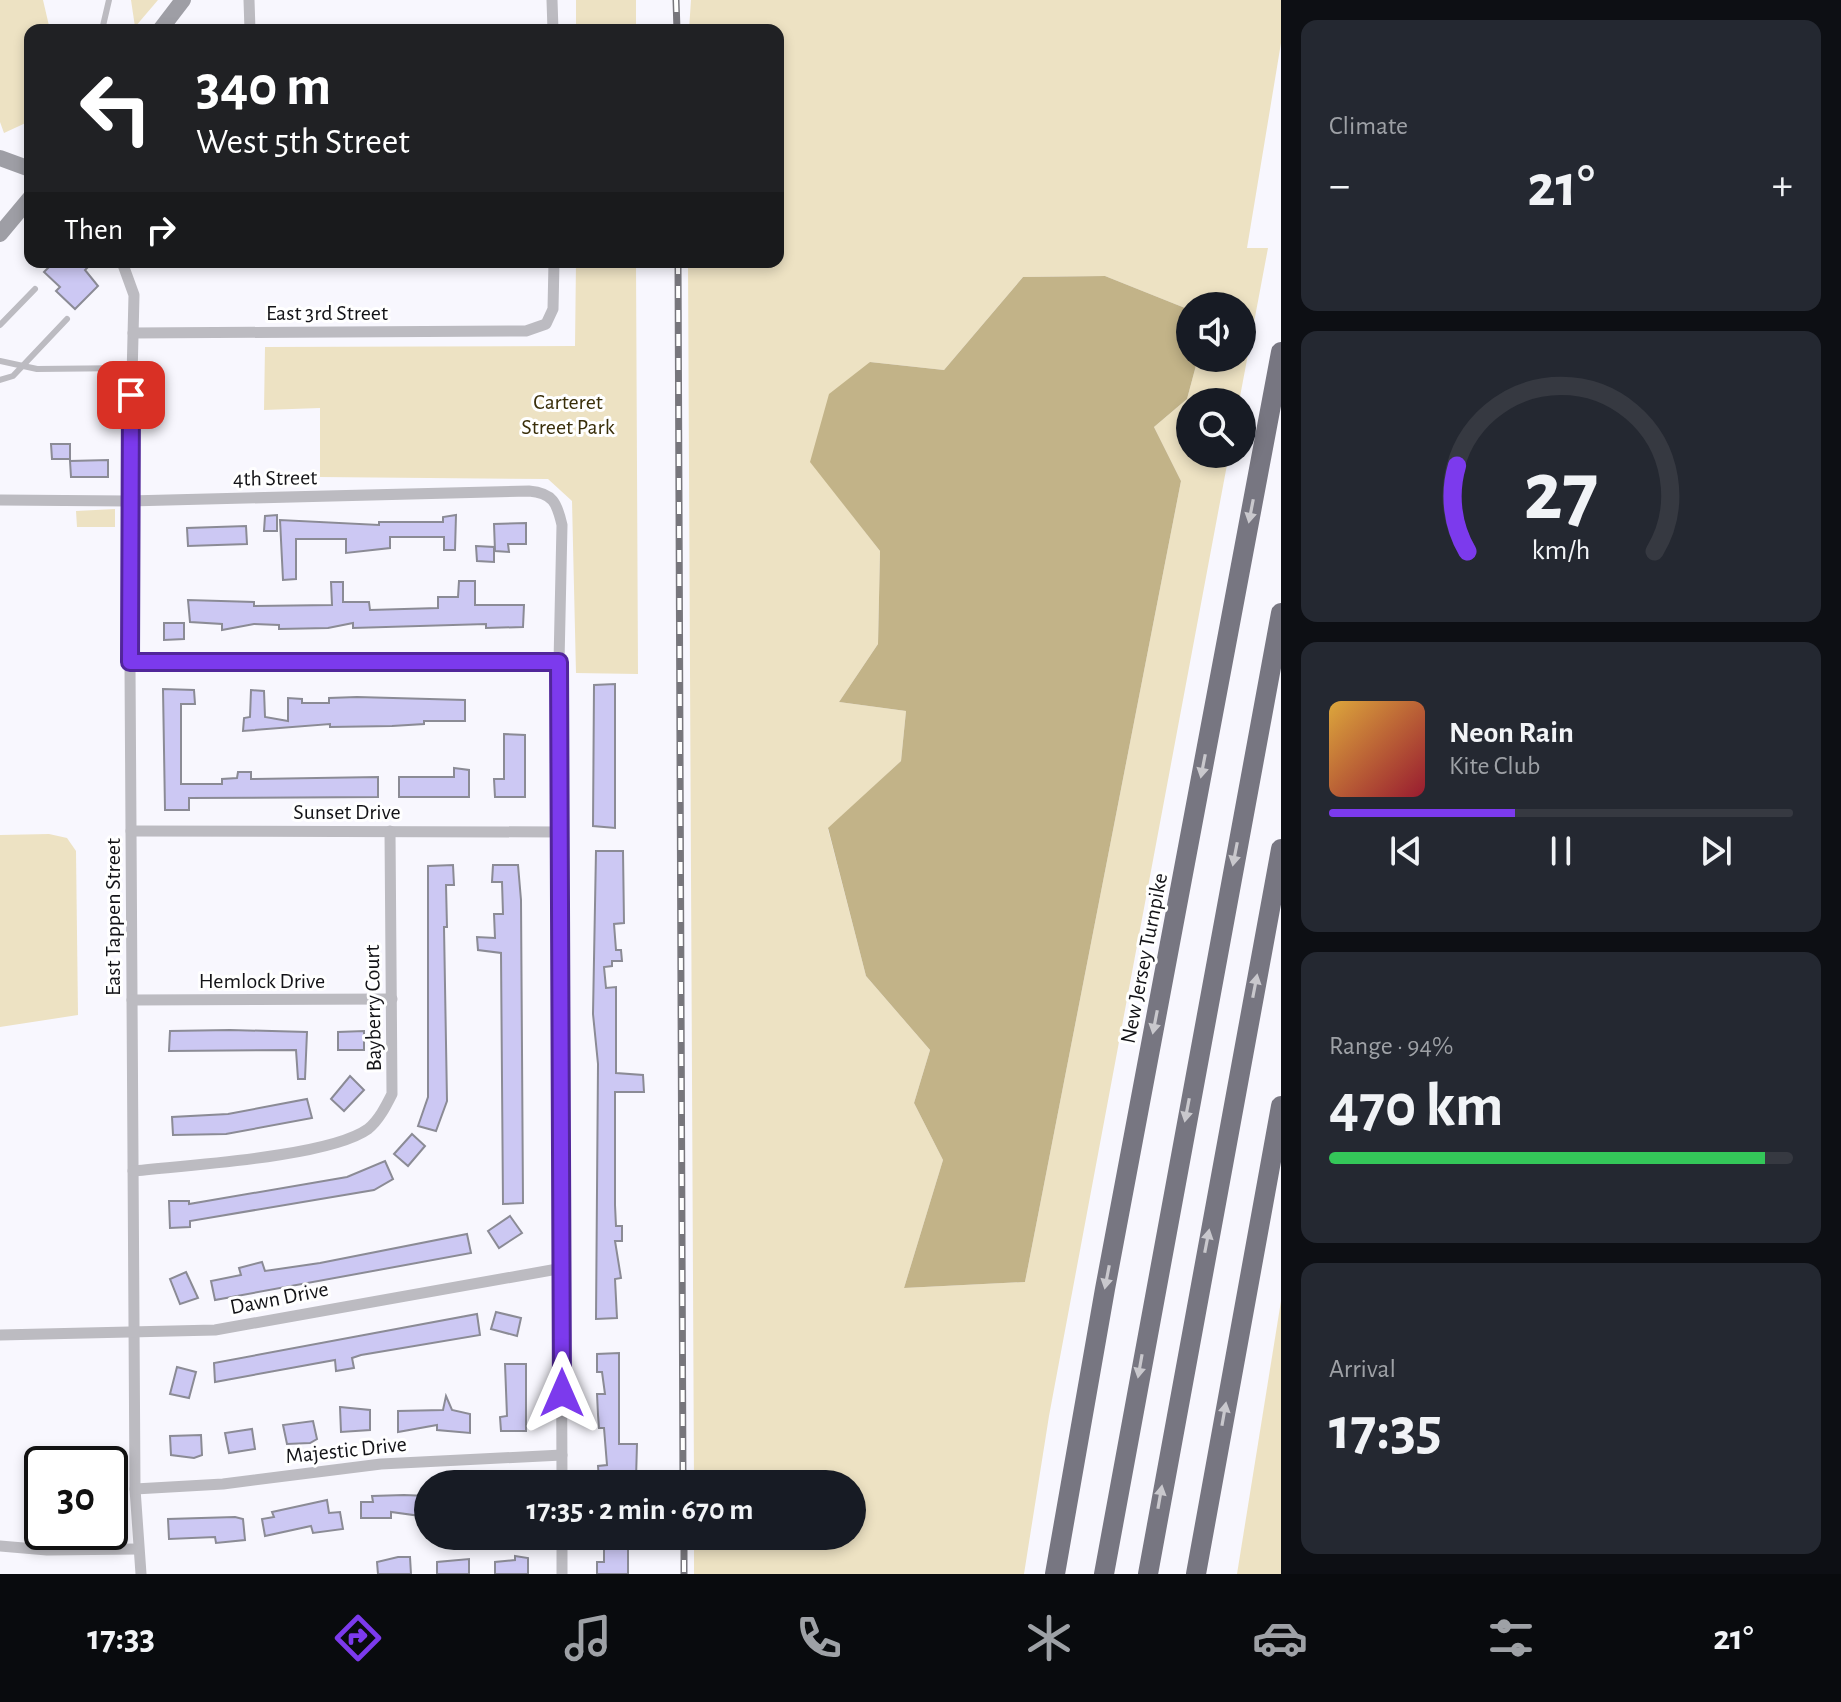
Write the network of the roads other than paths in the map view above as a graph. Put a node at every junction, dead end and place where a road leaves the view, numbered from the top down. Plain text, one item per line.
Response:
1 (109, 0) edge
2 (183, 0) edge
3 (249, 0) edge
4 (552, 0) edge
5 (103, 24) edge
6 (165, 24) edge
7 (250, 24) edge
8 (553, 24) edge
9 (0, 158) edge
10 (24, 167) edge
11 (24, 205) edge
12 (0, 234) edge
13 (124, 268) edge
14 (554, 268) edge
15 (35, 289) dead end
16 (67, 319) dead end
17 (0, 325) edge
18 (133, 333) junction
19 (1281, 352) edge
20 (0, 361) edge
21 (21, 368) junction
22 (132, 368) junction
23 (0, 380) edge
24 (0, 500) edge
25 (129, 501) junction
26 (1281, 613) edge
27 (130, 662) junction
28 (559, 662) junction
29 (131, 831) junction
30 (390, 831) junction
31 (562, 832) junction
32 (1281, 849) edge
33 (392, 999) junction
34 (132, 1000) junction
35 (1281, 1106) edge
36 (133, 1171) junction
37 (563, 1268) junction
38 (134, 1332) junction
39 (0, 1335) edge
40 (562, 1455) junction
41 (562, 1470) edge
42 (135, 1489) junction
43 (0, 1546) edge
44 (138, 1549) junction
45 (562, 1550) edge
46 (141, 1574) edge
47 (562, 1574) edge
48 (1055, 1574) edge
49 (1104, 1574) edge
50 (1148, 1574) edge
51 (1196, 1574) edge

1 - 5 lane
2 - 6 main road
3 - 7 street
4 - 8 street
9 - 10 main road
11 - 12 main road
13 - 18 street, East Tappen Street
14 - 18 street, East 3rd Street
15 - 17 lane
16 - 21 lane
18 - 22 street, East Tappen Street
19 -> 48 highway, New Jersey Turnpike
20 - 21 lane
21 - 22 lane
21 - 23 lane
22 - 25 street, East Tappen Street
24 - 25 street, 4th Street
25 - 27 street, East Tappen Street
25 - 28 street, 4th Street
26 -> 49 highway
27 - 28 street
27 - 29 street, East Tappen Street
28 - 31 street
29 - 30 street, Sunset Drive
29 - 34 street, East Tappen Street
30 - 31 street, Sunset Drive
30 - 33 street, Bayberry Court
31 - 37 street
50 -> 32 highway
33 - 34 street, Hemlock Drive
33 - 36 street, Bayberry Court
34 - 36 street, East Tappen Street
51 -> 35 highway
36 - 38 street, East Tappen Street
37 - 38 street, Dawn Drive
37 - 40 street
38 - 39 street, Dawn Drive
38 - 42 street, East Tappen Street
40 - 41 street
40 - 42 street, Majestic Drive
42 - 44 street, East Tappen Street
43 - 44 street
44 - 46 street, East Tappen Street
45 - 47 street

